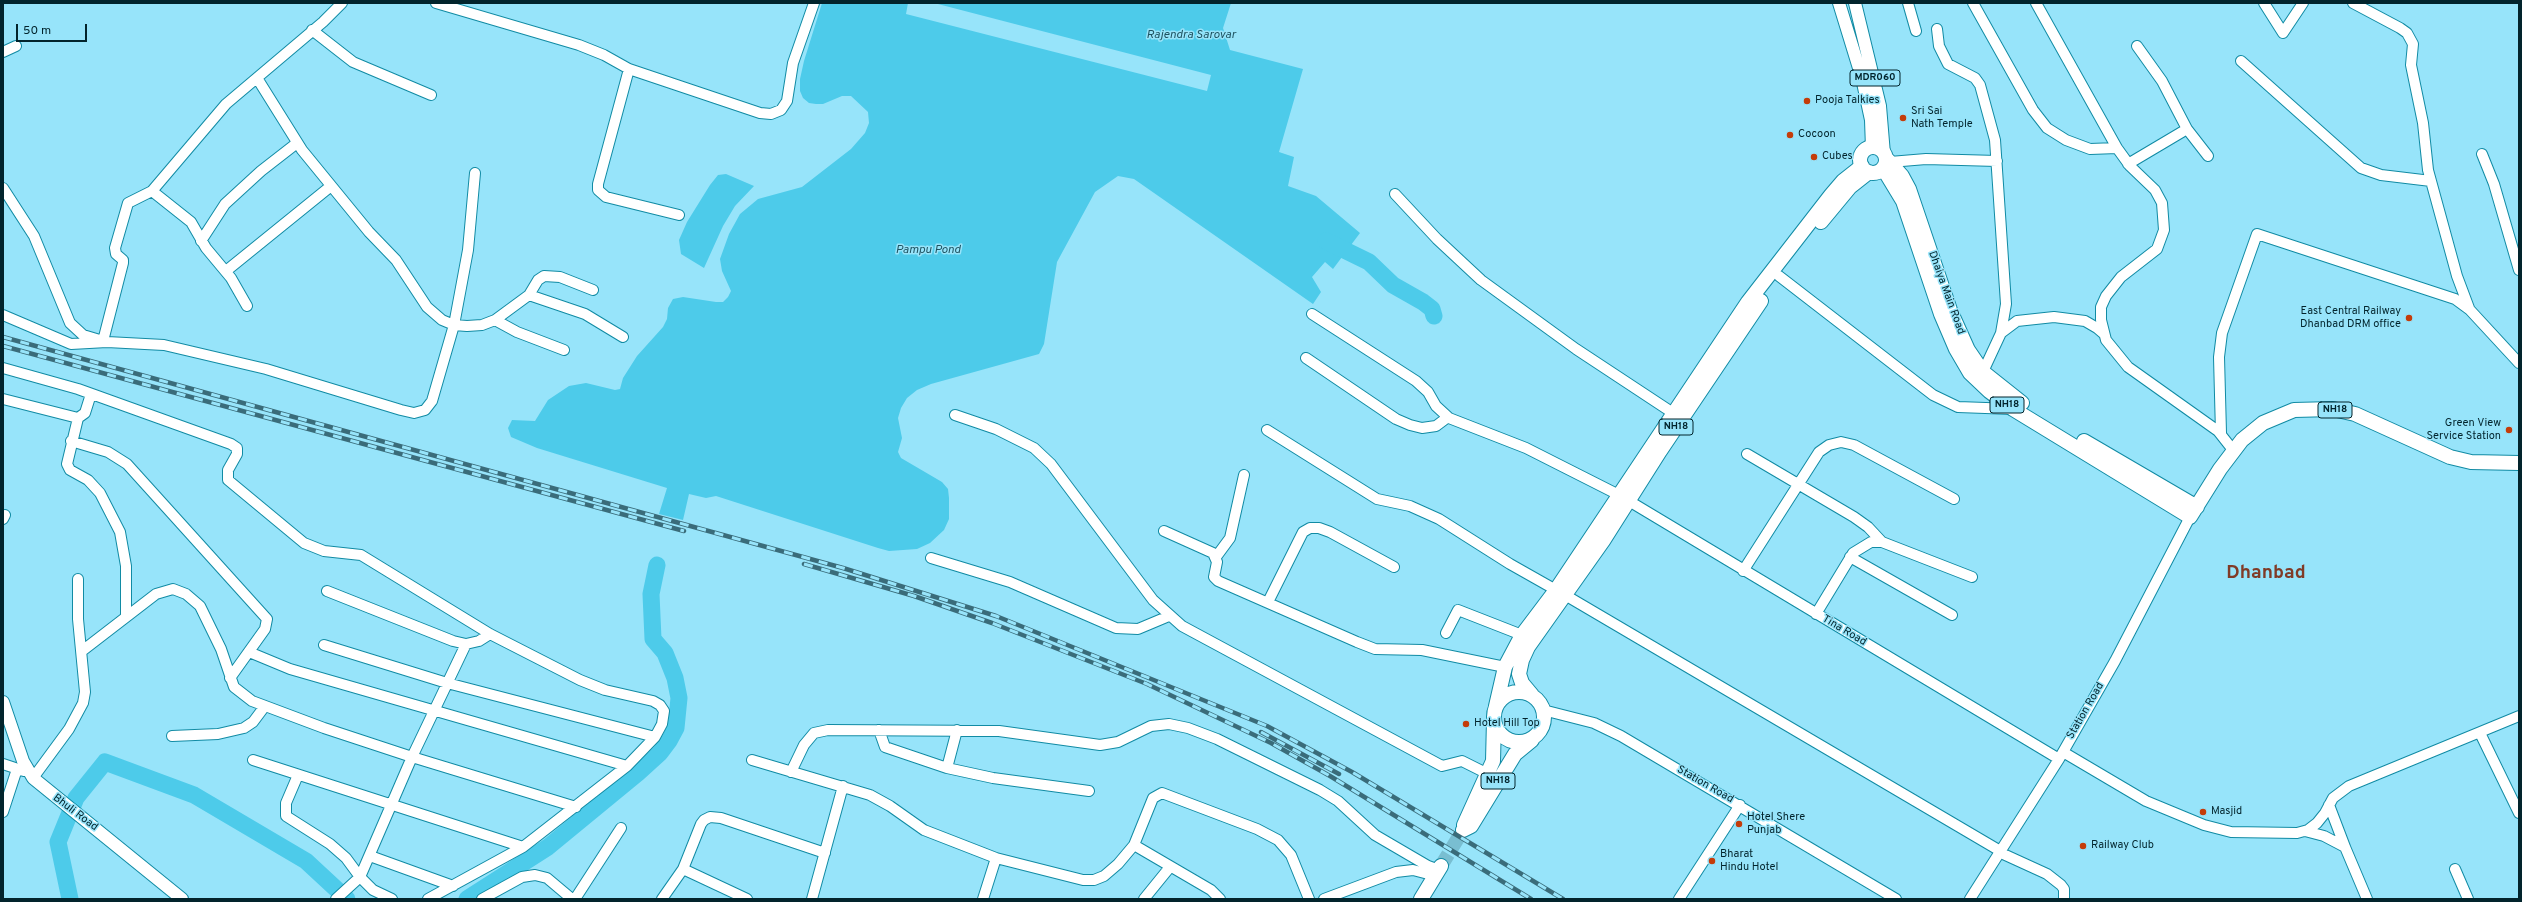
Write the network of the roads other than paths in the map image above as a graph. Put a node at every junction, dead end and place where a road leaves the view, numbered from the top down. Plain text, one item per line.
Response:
1 (342, 3) edge
2 (436, 3) edge
3 (814, 3) edge
4 (1839, 3) edge
5 (1855, 3) edge
6 (1908, 3) edge
7 (1973, 3) edge
8 (2036, 3) edge
9 (2264, 3) edge
10 (2303, 3) edge
11 (2353, 3) edge
12 (1937, 29) dead end
13 (312, 30) junction
14 (1916, 31) dead end
15 (16, 46) dead end
16 (2137, 46) dead end
17 (3, 52) edge
18 (2241, 61) dead end
19 (629, 69) junction
20 (257, 78) junction
21 (431, 95) dead end
22 (2187, 129) junction
23 (297, 144) junction
24 (2117, 148) junction
25 (2482, 154) dead end
26 (2208, 156) dead end
27 (1878, 161) junction
28 (1997, 161) junction
29 (2128, 164) junction
30 (475, 173) dead end
31 (2431, 181) junction
32 (331, 186) junction
33 (3, 188) edge
34 (152, 191) junction
35 (1395, 194) dead end
36 (679, 215) dead end
37 (201, 241) junction
38 (2519, 270) edge
39 (226, 271) junction
40 (1780, 276) junction
41 (593, 290) dead end
42 (529, 296) junction
43 (247, 306) dead end
44 (2470, 310) junction
45 (1312, 314) dead end
46 (3, 315) edge
47 (495, 320) junction
48 (454, 325) junction
49 (2001, 333) junction
50 (2104, 334) junction
51 (623, 337) dead end
52 (105, 342) junction
53 (564, 350) dead end
54 (1306, 358) dead end
55 (2518, 360) edge
56 (3, 368) edge
57 (1981, 377) junction
58 (91, 394) junction
59 (3, 399) edge
60 (2013, 409) junction
61 (1673, 413) junction
62 (955, 415) dead end
63 (1448, 417) junction
64 (78, 418) junction
65 (1267, 430) dead end
66 (2221, 433) junction
67 (71, 441) junction
68 (2233, 450) junction
69 (1747, 454) dead end
70 (2519, 463) edge
71 (1244, 475) dead end
72 (1797, 484) junction
73 (1624, 498) junction
74 (1954, 499) dead end
75 (2193, 512) junction
76 (1164, 531) dead end
77 (1882, 542) junction
78 (1216, 557) junction
79 (1850, 557) junction
80 (931, 558) dead end
81 (1394, 567) dead end
82 (1743, 571) junction
83 (1972, 577) dead end
84 (78, 579) dead end
85 (327, 591) dead end
86 (1561, 593) junction
87 (1268, 602) junction
88 (1816, 614) junction
89 (126, 616) junction
90 (1169, 616) junction
91 (1952, 616) dead end
92 (1446, 633) dead end
93 (490, 634) junction
94 (1522, 634) junction
95 (466, 644) junction
96 (324, 645) dead end
97 (82, 651) junction
98 (249, 652) junction
99 (1505, 667) junction
100 (230, 678) junction
101 (447, 683) junction
102 (1532, 696) junction
103 (3, 702) edge
104 (265, 706) junction
105 (1543, 710) junction
106 (434, 711) junction
107 (1495, 712) junction
108 (2519, 716) edge
109 (879, 730) junction
110 (957, 730) junction
111 (2480, 733) junction
112 (1537, 734) junction
113 (172, 736) dead end
114 (655, 737) junction
115 (2061, 755) junction
116 (412, 757) junction
117 (253, 760) dead end
118 (752, 760) dead end
119 (3, 764) edge
120 (627, 766) junction
121 (947, 768) junction
122 (792, 772) junction
123 (26, 773) junction
124 (1488, 774) junction
125 (298, 775) junction
126 (843, 786) junction
127 (1088, 791) dead end
128 (1740, 804) junction
129 (2329, 804) junction
130 (392, 805) junction
131 (576, 807) junction
132 (3, 812) edge
133 (2519, 813) edge
134 (620, 828) dead end
135 (2305, 831) junction
136 (1134, 845) junction
137 (523, 847) junction
138 (2345, 847) junction
139 (825, 853) junction
140 (2001, 853) junction
141 (370, 856) junction
142 (996, 858) junction
143 (1170, 867) junction
144 (683, 869) junction
145 (2455, 869) dead end
146 (1439, 871) junction
147 (360, 878) junction
148 (453, 886) junction
149 (338, 898) edge
150 (182, 899) edge
151 (392, 899) edge
152 (428, 899) edge
153 (482, 899) edge
154 (574, 899) edge
155 (662, 899) edge
156 (747, 899) edge
157 (812, 899) edge
158 (983, 899) edge
159 (1144, 899) edge
160 (1220, 899) edge
161 (1309, 899) edge
162 (1324, 899) edge
163 (1421, 899) edge
164 (1679, 899) edge
165 (1896, 899) edge
166 (1970, 899) edge
167 (2064, 899) edge
168 (2367, 899) edge
169 (2468, 899) edge

1 - 13 street
2 - 19 street
3 - 19 street
4 - 27 main road, Dhaiya Main Road / MDR060
5 - 27 main road, Dhaiya Main Road / MDR060
6 - 14 street
7 - 24 street
8 - 24 street
9 - 10 street
11 - 31 street
12 - 28 street
13 - 20 street
13 - 21 street
15 - 17 street
16 - 22 street
18 - 31 street
19 - 36 street
20 - 23 street
20 - 34 street
22 - 26 street
22 - 29 street
23 - 32 street
23 - 37 street
24 - 29 street
25 - 38 street
27 - 28 street
27 - 40 highway, NH18
27 - 57 highway, Dhaiya Main Road / NH18
27 - 61 highway, NH18
28 - 49 street
29 - 50 street
30 - 48 street
31 - 44 street
32 - 39 street
32 - 48 street
33 - 52 street
34 - 37 street
34 - 52 street
35 - 61 street
37 - 39 street
39 - 43 street
40 - 60 street
40 - 73 highway, NH18
41 - 42 street
42 - 47 street
42 - 51 street
44 - 55 street
44 - 66 street
45 - 63 street
46 - 52 street
47 - 48 street
47 - 53 street
48 - 52 street
49 - 50 street
49 - 57 street
50 - 66 street
54 - 63 street
56 - 58 street
57 - 60 highway, Dhaiya Main Road / NH18
57 - 75 highway, Dhaiya Main Road / NH18
58 - 64 street
58 - 93 street
59 - 64 street
60 - 75 highway, Dhaiya Main Road / NH18
61 - 73 highway, NH18
62 - 90 street
63 - 73 street, Tina Road
64 - 67 street
65 - 86 street
66 - 68 street
67 - 89 street
67 - 98 street
68 - 70 highway, NH18
68 - 75 highway, NH18
69 - 72 street
71 - 78 street
72 - 74 street
72 - 77 street
72 - 82 street
73 - 82 street, Tina Road
73 - 86 highway, NH18
75 - 115 street, Station Road
76 - 78 street
77 - 79 street
77 - 83 street
78 - 87 street
79 - 88 street
79 - 91 street
80 - 90 street
81 - 87 street
82 - 88 street, Tina Road
84 - 97 street
85 - 95 street
86 - 94 highway, NH18
86 - 102 highway, NH18
86 - 140 street
87 - 99 street
88 - 115 street, Tina Road
89 - 97 street
89 - 100 street
90 - 124 street
92 - 94 street
93 - 95 street
93 - 114 street
94 - 99 highway, NH18
95 - 101 street
96 - 101 street
97 - 123 street
98 - 100 street
98 - 106 street
99 - 107 highway, NH18
100 - 104 street
101 - 106 street
101 - 114 street
102 - 105 highway, NH18
102 - 107 highway
103 - 123 main road, Bhuli Road
104 - 113 street
104 - 116 street
105 - 112 highway, NH18
105 - 128 street, Station Road
106 - 116 street
106 - 120 street
107 - 112 highway
107 - 124 highway, NH18
108 - 111 street
109 - 110 street
109 - 121 street
109 - 122 street
110 - 121 street
110 - 146 street
111 - 129 street
111 - 133 street
112 - 124 highway, NH18
114 - 120 street
115 - 135 street, Tina Road
115 - 140 street, Station Road
116 - 130 street
116 - 131 street
117 - 125 street
118 - 122 street
119 - 123 street
120 - 131 street
121 - 127 street
122 - 126 street
123 - 132 street
123 - 150 main road, Bhuli Road
125 - 130 street
125 - 147 street
126 - 139 street
126 - 142 street
128 - 164 street
128 - 165 street, Station Road
129 - 135 street
129 - 138 street
130 - 137 street
130 - 141 street
131 - 137 street
134 - 154 street
135 - 138 street, Tina Road
136 - 142 street
136 - 143 street
136 - 161 street
137 - 148 street
138 - 168 street
139 - 144 street
139 - 157 street
140 - 166 street, Station Road
140 - 167 street
141 - 147 street
141 - 148 street
142 - 158 street
143 - 159 street
143 - 160 street
144 - 155 street
144 - 156 street
145 - 169 street
146 - 162 street
146 - 163 highway
147 - 149 street
147 - 151 street
148 - 152 street
153 - 154 street

